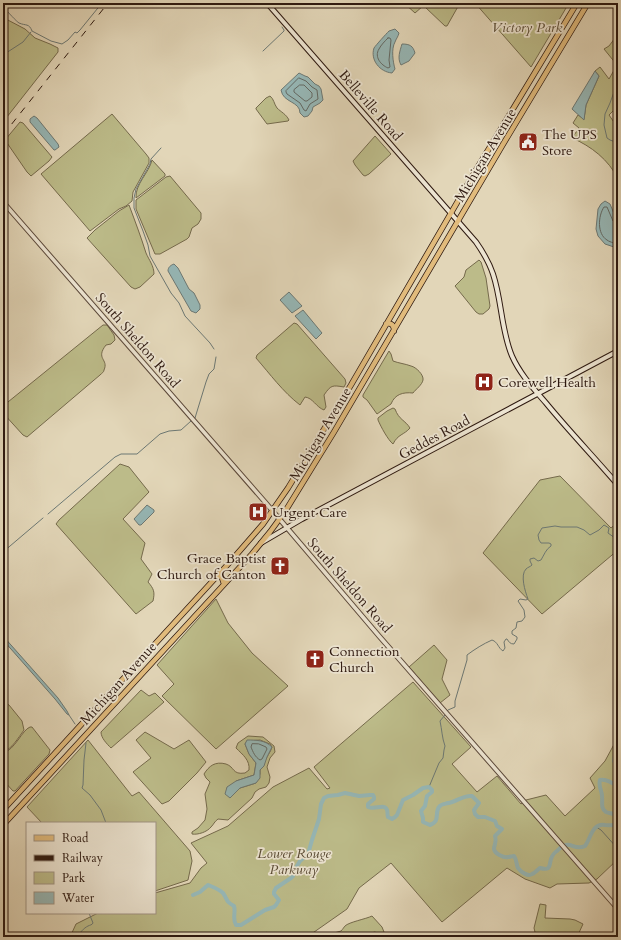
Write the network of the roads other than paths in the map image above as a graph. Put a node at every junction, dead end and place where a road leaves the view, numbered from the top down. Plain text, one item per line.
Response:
1 (267, 3) edge
2 (577, 3) edge
3 (587, 3) edge
4 (498, 135) junction
5 (502, 146) junction
6 (483, 159) junction
7 (490, 167) junction
8 (3, 202) edge
9 (451, 213) junction
10 (458, 221) junction
11 (406, 289) junction
12 (414, 296) junction
13 (386, 324) junction
14 (394, 331) junction
15 (618, 351) edge
16 (538, 394) junction
17 (318, 440) junction
18 (325, 448) junction
19 (304, 463) junction
20 (310, 471) junction
21 (618, 485) edge
22 (273, 511) junction
23 (280, 520) junction
24 (287, 528) junction
25 (261, 543) junction
26 (230, 562) junction
27 (234, 573) junction
28 (217, 577) junction
29 (224, 584) junction
30 (144, 656) junction
31 (149, 666) junction
32 (70, 737) junction
33 (71, 751) junction
34 (3, 810) edge
35 (3, 826) edge
36 (618, 909) edge

1 - 9 main road, Belleville Road
2 - 4 main road, Michigan Avenue
3 - 5 main road, Michigan Avenue
4 - 5 main road
4 - 6 main road, Michigan Avenue
5 - 7 main road, Michigan Avenue
6 - 7 main road
6 - 9 main road, Michigan Avenue
7 - 10 main road, Michigan Avenue
8 - 22 street, South Sheldon Road
9 - 10 main road, Belleville Road
9 - 11 main road, Michigan Avenue
10 - 12 main road, Michigan Avenue
10 - 16 main road, Belleville Road
11 - 12 main road
11 - 13 main road, Michigan Avenue
12 - 14 main road, Michigan Avenue
13 - 14 main road
13 - 17 main road, Michigan Avenue
14 - 18 main road, Michigan Avenue
15 - 16 main road, Geddes Road
16 - 21 main road, Belleville Road
16 - 24 main road, Geddes Road
17 - 18 main road
17 - 19 main road, Michigan Avenue
18 - 20 main road, Michigan Avenue
19 - 20 main road
19 - 22 main road, Michigan Avenue
20 - 23 main road, Michigan Avenue
22 - 23 street, South Sheldon Road
22 - 26 main road, Michigan Avenue
23 - 24 street, South Sheldon Road
23 - 25 main road, Michigan Avenue
24 - 25 main road, Geddes Road
24 - 36 street, South Sheldon Road
25 - 27 main road, Michigan Avenue
26 - 27 main road
26 - 28 main road, Michigan Avenue
27 - 29 main road, Michigan Avenue
28 - 29 main road
28 - 30 main road, Michigan Avenue
29 - 31 main road, Michigan Avenue
30 - 31 main road
30 - 32 main road, Michigan Avenue
31 - 33 main road, Michigan Avenue
32 - 33 main road
32 - 34 main road, Michigan Avenue
33 - 35 main road, Michigan Avenue

